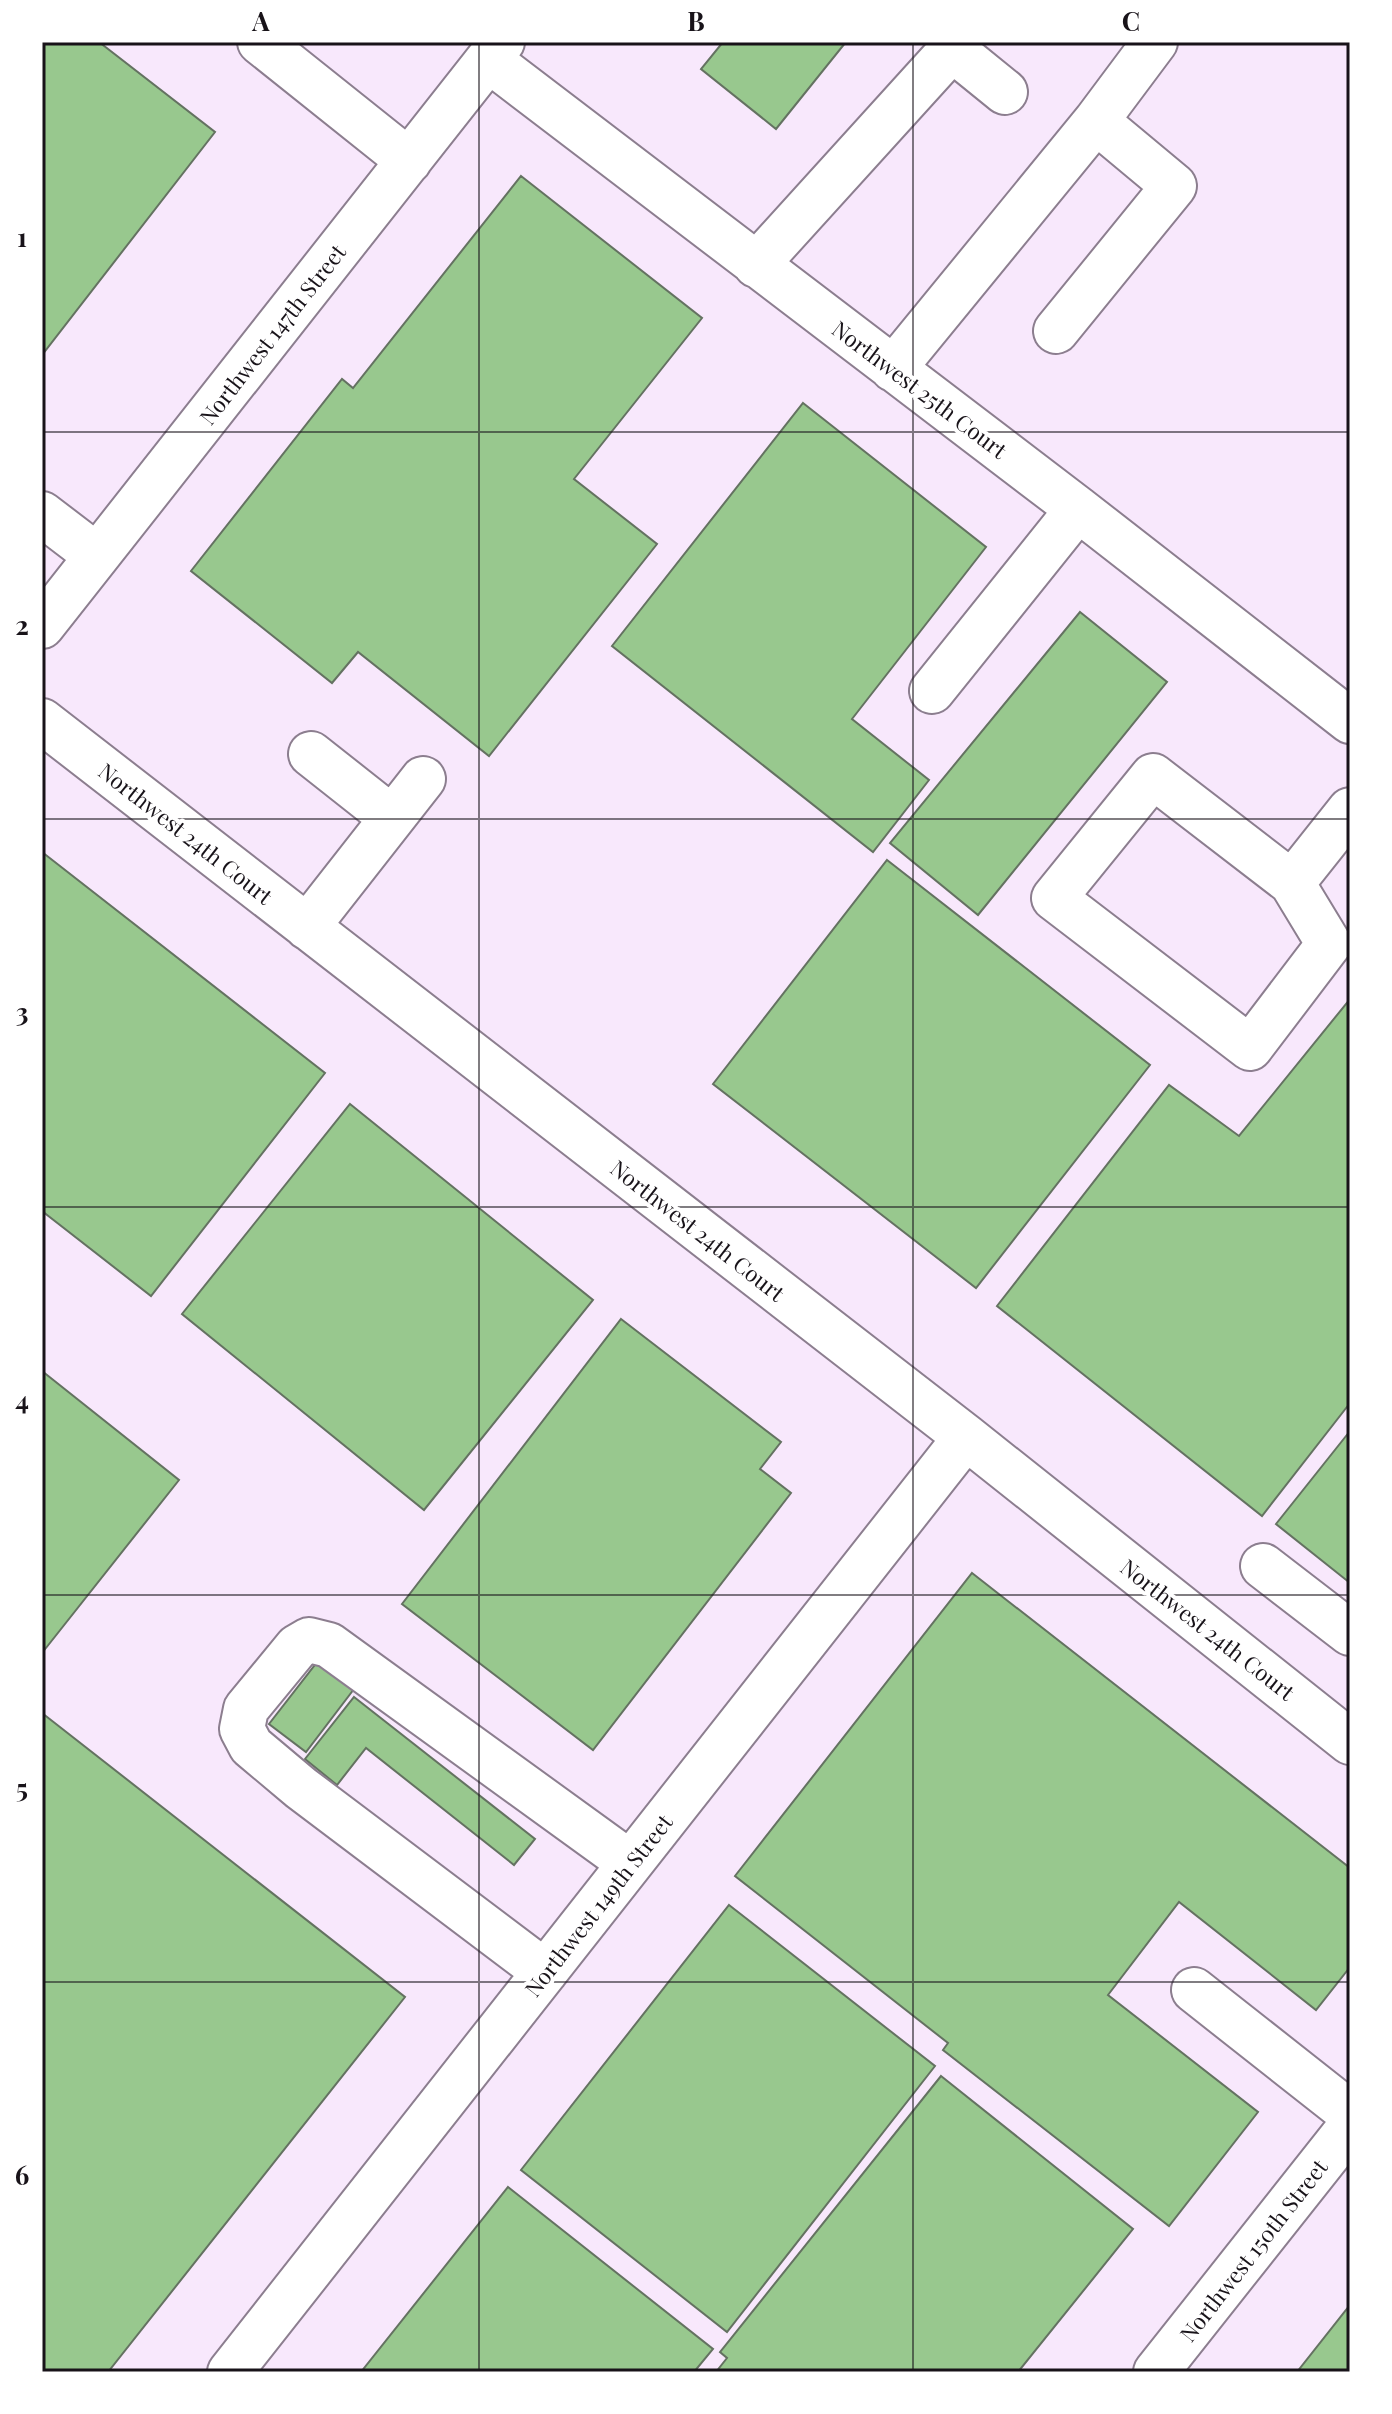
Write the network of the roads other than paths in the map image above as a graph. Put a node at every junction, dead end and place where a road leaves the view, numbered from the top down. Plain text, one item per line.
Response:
1 (260, 42) edge
2 (1155, 42) edge
3 (496, 51) edge
4 (1005, 92) dead end
5 (1096, 121) junction
6 (409, 161) junction
7 (756, 265) junction
8 (1056, 331) dead end
9 (893, 369) junction
10 (1078, 509) junction
11 (42, 514) edge
12 (97, 556) junction
13 (42, 626) edge
14 (932, 691) dead end
15 (42, 721) edge
16 (1350, 721) edge
17 (311, 754) dead end
18 (423, 779) dead end
19 (1350, 810) edge
20 (392, 818) junction
21 (1292, 883) junction
22 (307, 927) junction
23 (966, 1437) junction
24 (1263, 1566) dead end
25 (1350, 1633) edge
26 (1350, 1742) edge
27 (630, 1863) junction
28 (545, 1972) junction
29 (1194, 1990) dead end
30 (1350, 2113) edge
31 (1350, 2127) edge
32 (230, 2372) edge
33 (1156, 2372) edge

1 - 6 street
2 - 5 street
3 - 6 street, Northwest 147th Street
3 - 7 street, Northwest 25th Court
4 - 7 street
5 - 8 street
5 - 9 street
6 - 12 street, Northwest 147th Street
7 - 9 street, Northwest 25th Court
9 - 10 street, Northwest 25th Court
10 - 14 street
10 - 16 street, Northwest 25th Court
11 - 12 street
12 - 13 street, Northwest 147th Street
15 - 22 street, Northwest 24th Court
17 - 20 street
18 - 20 street
19 - 21 street
20 - 22 street
21 - 21 street
22 - 23 street, Northwest 24th Court
23 - 26 street, Northwest 24th Court
23 - 27 street, Northwest 149th Street
24 - 25 street
27 - 28 street, Northwest 149th Street
27 - 28 street
28 - 32 street, Northwest 149th Street
29 - 30 street
31 - 33 street, Northwest 150th Street

